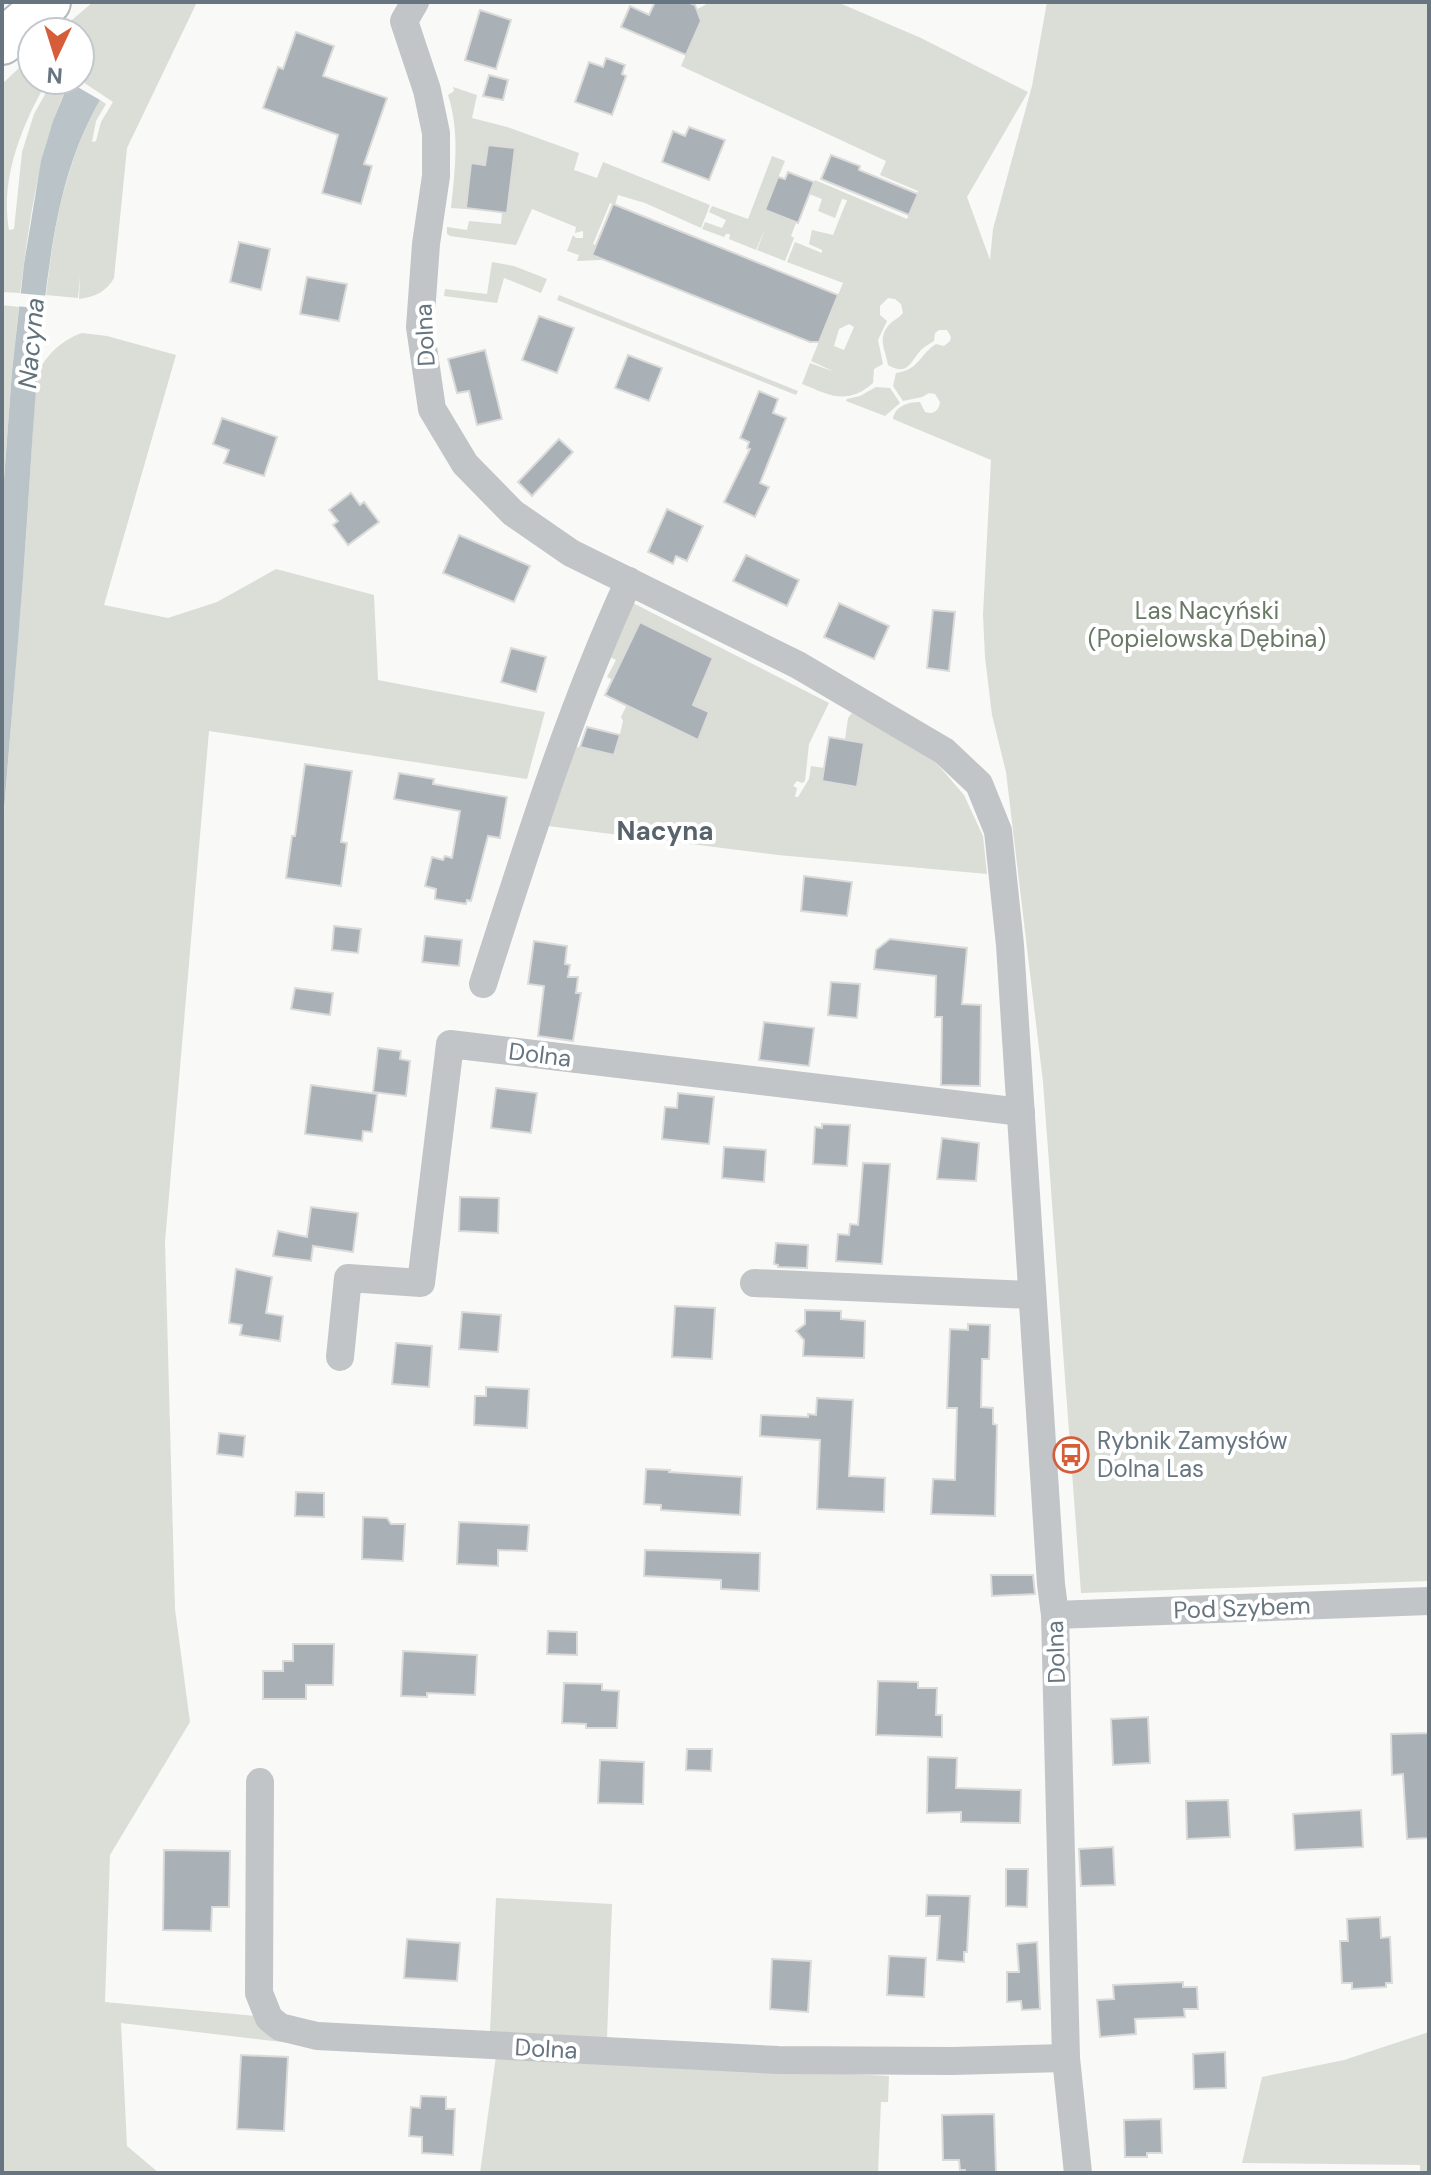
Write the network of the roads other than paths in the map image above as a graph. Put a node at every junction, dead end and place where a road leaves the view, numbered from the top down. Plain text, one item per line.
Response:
1 (48, 2) edge
2 (415, 2) edge
3 (2, 42) edge
4 (629, 581) junction
5 (483, 984) dead end
6 (1021, 1112) junction
7 (754, 1283) dead end
8 (1032, 1295) junction
9 (340, 1357) dead end
10 (1429, 1601) edge
11 (1055, 1615) junction
12 (260, 1782) dead end
13 (1066, 2058) junction
14 (1078, 2173) edge

1 - 3 main road
2 - 4 street, Dolna
4 - 5 street
4 - 6 street, Dolna
6 - 8 street, Dolna
6 - 9 street, Dolna
7 - 8 street
8 - 11 street, Dolna
10 - 11 street, Pod Szybem
11 - 13 street, Dolna
12 - 13 street, Dolna
13 - 14 street, Dolna

